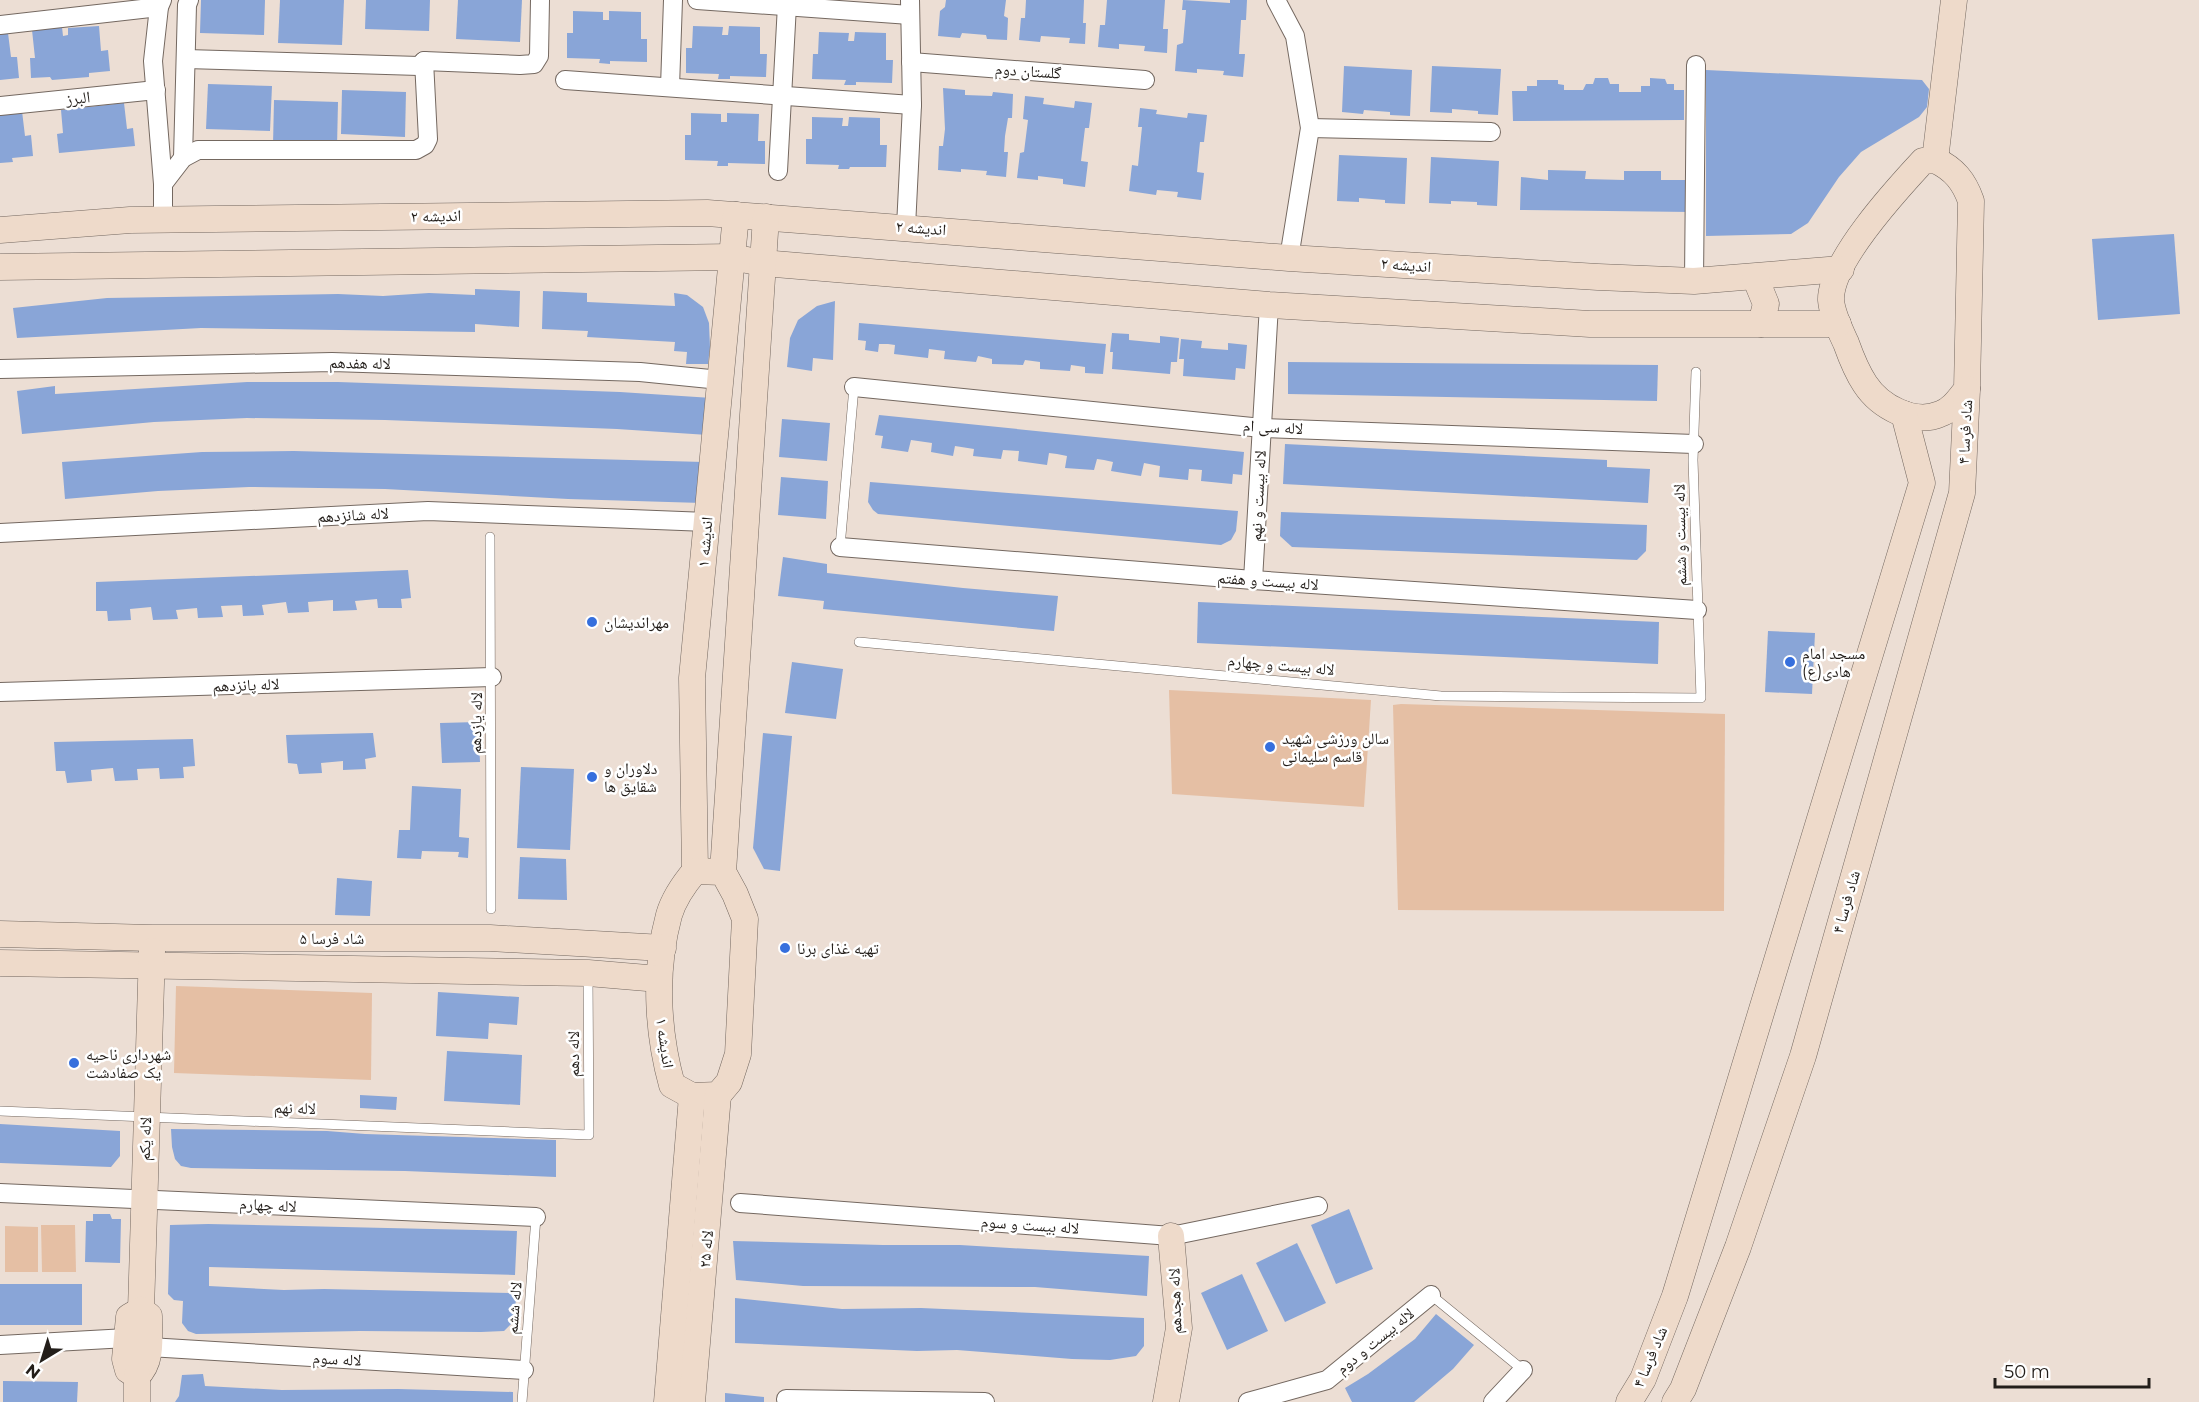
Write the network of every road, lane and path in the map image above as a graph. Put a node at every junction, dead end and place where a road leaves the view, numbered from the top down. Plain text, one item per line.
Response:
1 (189, 0) edge
2 (540, 0) edge
3 (673, 0) edge
4 (697, 0) edge
5 (1276, 0) edge
6 (1954, 0) edge
7 (160, 3) edge
8 (787, 5) junction
9 (910, 8) edge
10 (0, 25) edge
11 (186, 59) junction
12 (424, 61) junction
13 (911, 62) junction
14 (1696, 65) dead end
15 (566, 80) dead end
16 (1145, 80) dead end
17 (670, 87) junction
18 (156, 90) junction
19 (783, 96) junction
20 (912, 105) junction
21 (0, 106) edge
22 (1310, 128) junction
23 (1491, 132) dead end
24 (183, 158) junction
25 (1935, 160) junction
26 (778, 171) dead end
27 (163, 184) junction
28 (736, 215) junction
29 (766, 218) junction
30 (163, 219) junction
31 (906, 227) junction
32 (0, 230) edge
33 (732, 257) junction
34 (1289, 258) junction
35 (762, 263) junction
36 (0, 267) edge
37 (1841, 269) junction
38 (1755, 276) junction
39 (1694, 281) junction
40 (1269, 305) junction
41 (1761, 324) junction
42 (1838, 324) junction
43 (0, 369) edge
44 (1696, 372) dead end
45 (720, 380) junction
46 (854, 387) joint
47 (1967, 389) junction
48 (1904, 414) junction
49 (1262, 428) junction
50 (1694, 444) junction
51 (707, 522) junction
52 (0, 533) edge
53 (490, 537) dead end
54 (840, 547) joint
55 (1253, 580) junction
56 (1697, 610) junction
57 (859, 642) dead end
58 (492, 677) junction
59 (0, 693) edge
60 (1701, 698) joint
61 (695, 871) junction
62 (723, 872) junction
63 (491, 909) dead end
64 (0, 934) edge
65 (152, 939) junction
66 (663, 948) junction
67 (0, 963) edge
68 (152, 967) junction
69 (588, 973) junction
70 (659, 979) junction
71 (718, 1095) junction
72 (692, 1096) junction
73 (0, 1112) edge
74 (146, 1117) junction
75 (589, 1135) joint
76 (685, 1175) junction
77 (712, 1178) junction
78 (0, 1193) edge
79 (143, 1199) junction
80 (740, 1203) dead end
81 (1318, 1206) dead end
82 (536, 1217) joint
83 (1171, 1236) junction
84 (1431, 1295) joint
85 (138, 1343) junction
86 (0, 1345) edge
87 (524, 1370) junction
88 (1523, 1370) joint
89 (785, 1400) edge
90 (137, 1402) edge
91 (522, 1402) edge
92 (667, 1402) edge
93 (692, 1402) edge
94 (984, 1402) edge
95 (1166, 1402) edge
96 (1248, 1402) edge
97 (1493, 1402) edge
98 (1629, 1402) edge
99 (1675, 1402) edge

1 - 11 street
2 - 12 street
3 - 17 street
4 - 8 street
5 - 22 street
6 - 25 street
7 - 10 street
7 - 18 street
8 - 9 street
8 - 19 street
9 - 13 street
11 - 12 street
11 - 24 street
12 - 24 street
13 - 16 street, گلستان دوم
13 - 20 street
14 - 39 street
15 - 17 street
17 - 19 street
18 - 21 street, البرز
18 - 27 street
19 - 20 street
19 - 26 street
20 - 31 street
22 - 23 street
22 - 34 street
24 - 27 street
25 - 37 street
25 - 47 street, شاد فرسا ۴
27 - 30 street
28 - 29 street, اندیشه ۲
28 - 30 street, اندیشه ۲
28 - 33 street, اندیشه ۱
29 - 31 street, اندیشه ۲
29 - 35 street
30 - 32 street, اندیشه ۲
31 - 34 street, اندیشه ۲
33 - 35 street
33 - 36 street
33 - 45 street, اندیشه ۱
34 - 39 street, اندیشه ۲
35 - 40 street
35 - 62 street
37 - 38 street, اندیشه ۲
37 - 42 street
38 - 39 street, اندیشه ۲
38 - 41 street
40 - 41 street
40 - 49 street, لاله بیست و نهم
41 - 42 street
42 - 48 street
43 - 45 street, لاله هفدهم
44 - 50 lane, لاله بیست و ششم
45 - 51 street, اندیشه ۱
46 - 49 street, لاله سی ام
46 - 54 lane
47 - 48 street
47 - 99 street, شاد فرسا ۴
48 - 98 street, شاد فرسا ۴
49 - 50 street, لاله سی ام
49 - 55 street, لاله بیست و نهم
50 - 56 lane, لاله بیست و ششم
51 - 52 street, لاله شانزدهم
51 - 61 street, اندیشه ۱
53 - 58 lane, لاله یازدهم
54 - 55 street, لاله بیست و هفتم
55 - 56 street, لاله بیست و هفتم
56 - 60 lane, لاله بیست و ششم
57 - 60 lane, لاله بیست و چهارم
58 - 59 street, لاله پانزدهم
58 - 63 lane, لاله یازدهم
61 - 62 street
61 - 66 street, اندیشه ۱
62 - 71 street
64 - 65 street, شاد فرسا ۵
65 - 66 street, شاد فرسا ۵
65 - 68 street, لاله یکم
66 - 70 street, اندیشه ۱
67 - 68 street, شاد فرسا ۵
68 - 69 street, شاد فرسا ۵
68 - 74 street, لاله یکم
69 - 70 street, شاد فرسا ۵
69 - 75 lane, لاله دهم
70 - 72 street, اندیشه ۱
71 - 72 street
71 - 77 street, لاله ۲۵
72 - 76 street, لاله ۲۵
73 - 74 lane, لاله نهم
74 - 75 lane, لاله نهم
74 - 79 street, لاله یکم
76 - 77 street
76 - 92 street, لاله ۲۵
77 - 93 street, لاله ۲۵
78 - 79 street, لاله چهارم
79 - 82 street, لاله چهارم
79 - 85 street, لاله یکم
80 - 83 street, لاله بیست و سوم
81 - 83 street, لاله بیست و سوم
82 - 87 lane, لاله ششم
83 - 95 street, لاله هجدهم
84 - 88 lane
84 - 96 street, لاله بیست و دوم
85 - 86 street, لاله سوم
85 - 87 street, لاله سوم
85 - 90 street
87 - 91 lane, لاله ششم
88 - 97 street
89 - 94 street

